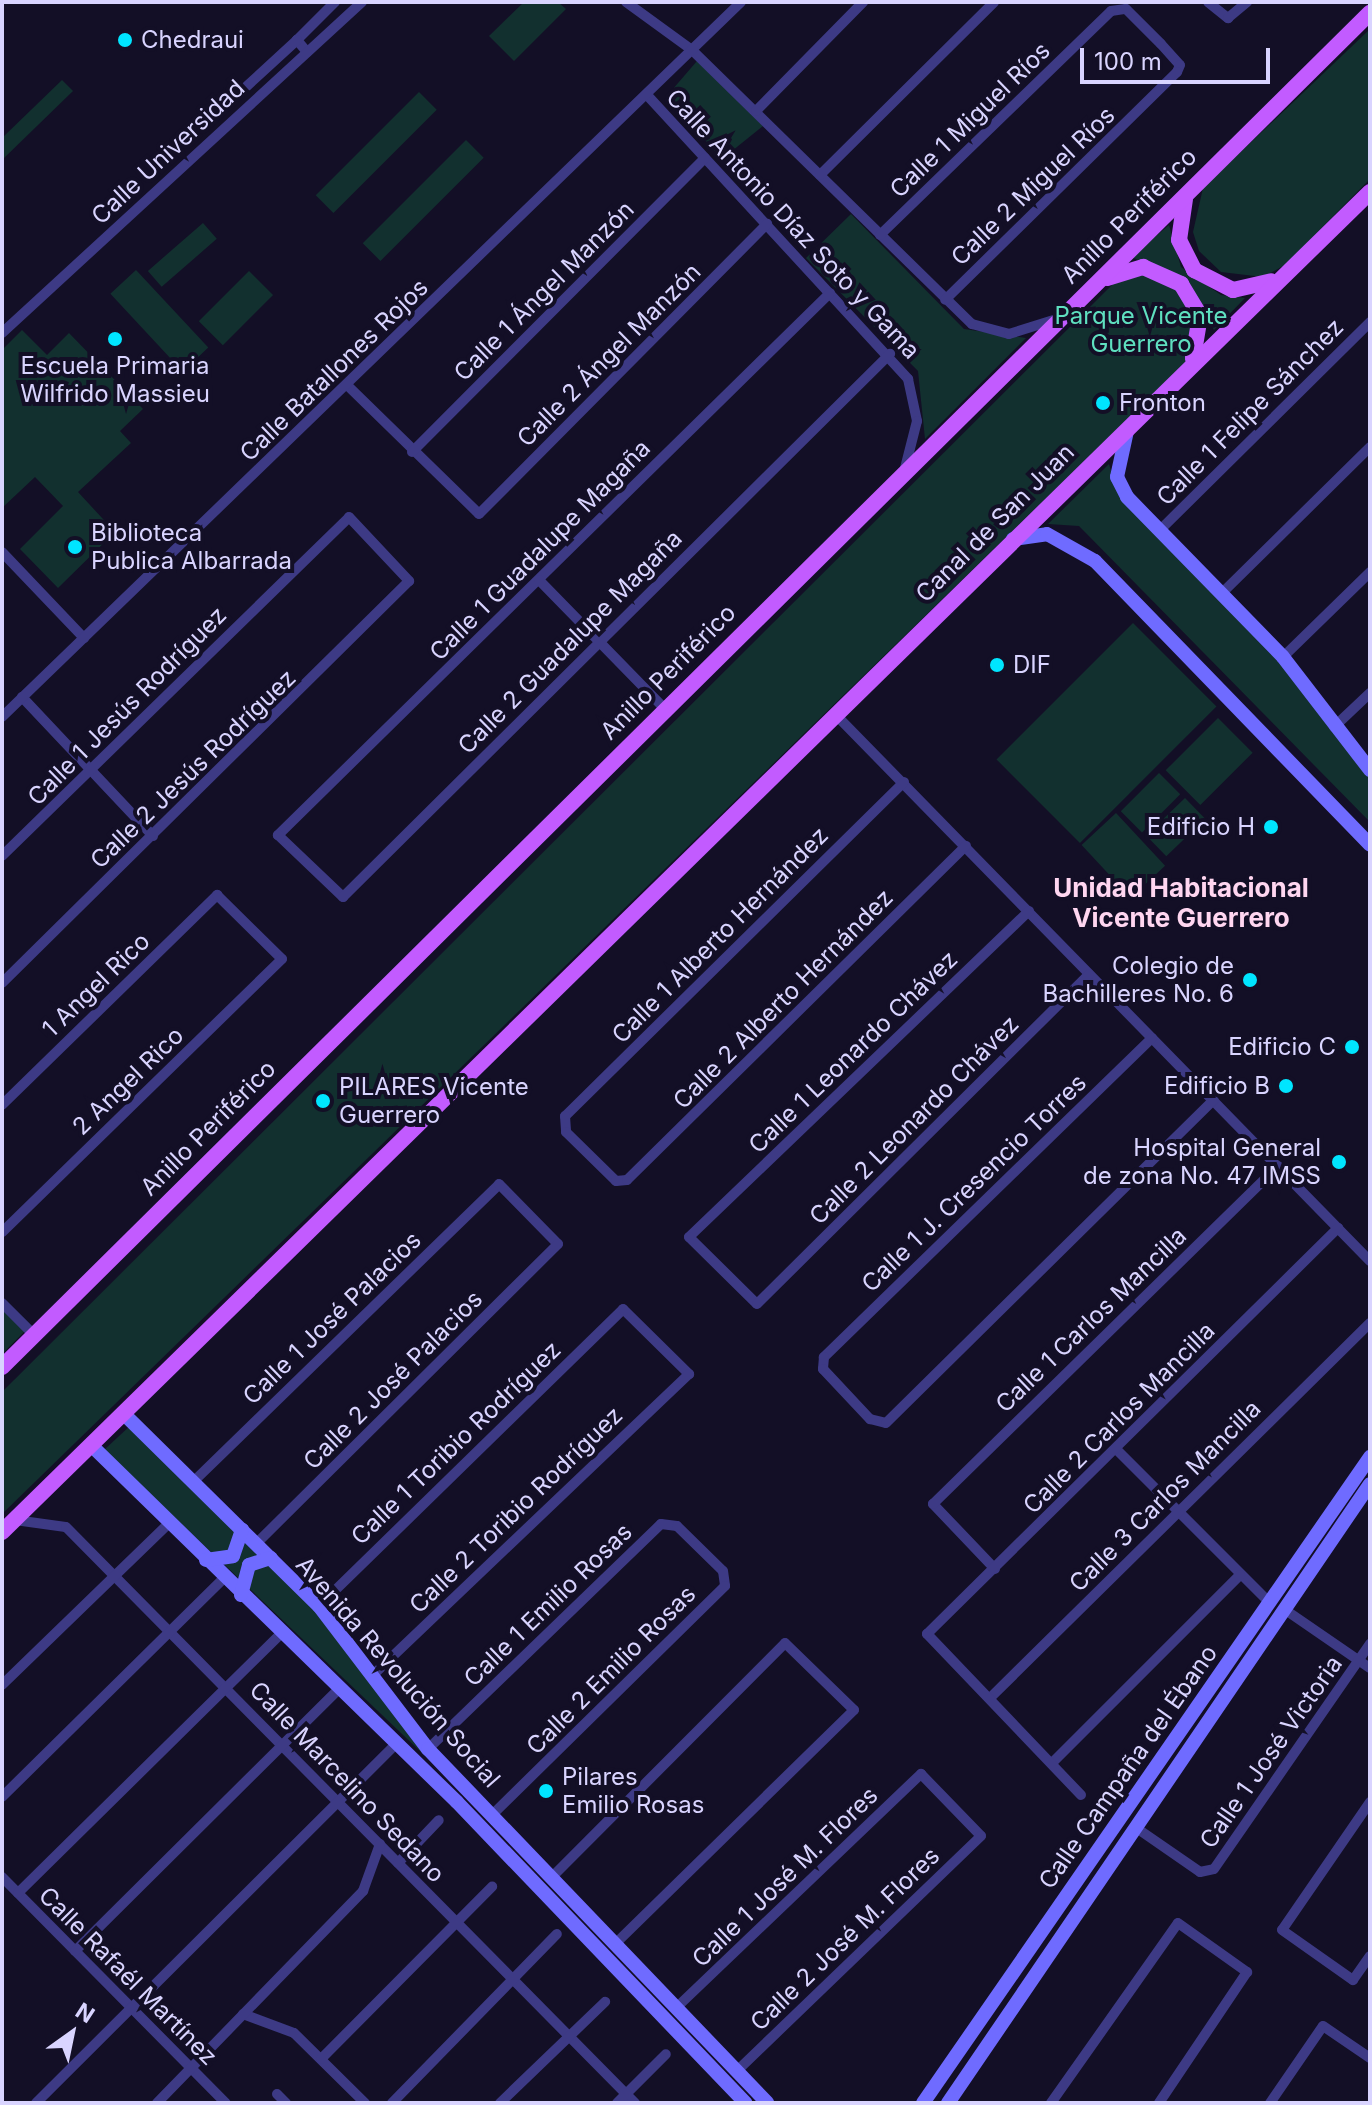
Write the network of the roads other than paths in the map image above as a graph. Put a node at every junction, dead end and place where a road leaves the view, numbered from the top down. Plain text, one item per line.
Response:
1 (335, 2) edge
2 (362, 2) edge
3 (626, 2) edge
4 (741, 2) edge
5 (863, 2) edge
6 (994, 2) edge
7 (1208, 2) edge
8 (1247, 2) edge
9 (1370, 13) edge
10 (297, 40) junction
11 (692, 50) junction
12 (307, 52) junction
13 (1180, 65) joint
14 (247, 86) dead end
15 (647, 95) junction
16 (756, 111) junction
17 (705, 158) junction
18 (820, 175) junction
19 (1189, 190) junction
20 (1370, 192) edge
21 (767, 224) junction
22 (880, 235) junction
23 (1282, 275) junction
24 (1092, 287) junction
25 (830, 293) junction
26 (945, 300) junction
27 (1062, 317) junction
28 (1370, 322) edge
29 (2, 333) edge
30 (890, 354) junction
31 (1189, 366) junction
32 (348, 386) junction
33 (1130, 424) junction
34 (1370, 447) edge
35 (412, 452) junction
36 (903, 472) junction
37 (349, 517) joint
38 (1159, 531) junction
39 (1013, 539) junction
40 (2, 552) edge
41 (1370, 572) edge
42 (539, 580) junction
43 (1221, 594) junction
44 (84, 638) junction
45 (598, 641) junction
46 (1283, 657) junction
47 (1370, 693) edge
48 (22, 697) junction
49 (665, 709) junction
50 (836, 715) junction
51 (2, 717) edge
52 (1334, 727) junction
53 (91, 769) junction
54 (1370, 770) edge
55 (904, 782) junction
56 (278, 835) joint
57 (153, 836) junction
58 (1370, 845) edge
59 (966, 846) junction
60 (2, 856) edge
61 (217, 895) joint
62 (1029, 911) junction
63 (1089, 974) junction
64 (2, 983) edge
65 (1152, 1038) junction
66 (1214, 1100) junction
67 (2, 1105) edge
68 (1278, 1166) junction
69 (627, 1180) joint
70 (1338, 1228) junction
71 (2, 1232) edge
72 (558, 1244) joint
73 (1370, 1261) edge
74 (768, 1295) joint
75 (2, 1303) edge
76 (1370, 1323) edge
77 (33, 1334) junction
78 (3, 1365) edge
79 (689, 1374) joint
80 (124, 1414) junction
81 (91, 1445) junction
82 (1116, 1449) junction
83 (1370, 1457) edge
84 (193, 1482) junction
85 (1370, 1484) edge
86 (1177, 1512) junction
87 (169, 1523) junction
88 (8, 1526) edge
89 (242, 1530) junction
90 (256, 1544) junction
91 (271, 1558) junction
92 (206, 1560) junction
93 (995, 1569) junction
94 (115, 1575) junction
95 (1240, 1575) junction
96 (224, 1578) junction
97 (725, 1586) joint
98 (241, 1595) junction
99 (1269, 1602) junction
100 (319, 1606) junction
101 (1284, 1609) junction
102 (170, 1631) junction
103 (281, 1634) junction
104 (1370, 1644) edge
105 (1359, 1660) junction
106 (1370, 1668) edge
107 (372, 1676) junction
108 (2, 1685) edge
109 (227, 1688) junction
110 (338, 1690) junction
111 (990, 1698) junction
112 (1191, 1715) junction
113 (1205, 1724) junction
114 (396, 1744) junction
115 (283, 1746) junction
116 (428, 1749) junction
117 (1052, 1763) junction
118 (1081, 1795) dead end
119 (2, 1797) edge
120 (337, 1802) junction
121 (1370, 1802) edge
122 (492, 1815) junction
123 (439, 1820) dead end
124 (1135, 1827) junction
125 (981, 1836) joint
126 (380, 1844) junction
127 (398, 1863) junction
128 (2, 1877) edge
129 (552, 1877) junction
130 (492, 1887) dead end
131 (18, 1893) junction
132 (456, 1923) junction
133 (557, 1934) dead end
134 (616, 1943) junction
135 (75, 1951) junction
136 (1370, 1956) edge
137 (512, 1980) junction
138 (605, 2002) dead end
139 (676, 2008) junction
140 (132, 2009) junction
141 (243, 2014) junction
142 (568, 2038) junction
143 (666, 2054) dead end
144 (1370, 2058) edge
145 (321, 2059) junction
146 (191, 2068) junction
147 (737, 2071) junction
148 (277, 2094) dead end
149 (626, 2094) junction
150 (36, 2103) edge
151 (157, 2103) edge
152 (226, 2103) edge
153 (286, 2103) edge
154 (365, 2103) edge
155 (392, 2103) edge
156 (500, 2103) edge
157 (617, 2103) edge
158 (635, 2103) edge
159 (746, 2103) edge
160 (767, 2103) edge
161 (923, 2103) edge
162 (948, 2103) edge
163 (1051, 2103) edge
164 (1159, 2103) edge
165 (1270, 2103) edge

1 - 10 street
2 - 12 street, Calle Universidad
3 - 11 street
4 - 11 street, Calle Batallones Rojos
5 - 16 street
6 - 18 street
7 - 8 street
9 - 19 main road, Anillo Periférico
10 - 12 street
10 - 14 street
11 - 15 street, Calle Batallones Rojos
11 - 16 street
12 - 29 street, Calle Universidad
13 - 22 street, Calle 1 Miguel Ríos
13 - 26 street, Calle 2 Miguel Ríos
15 - 17 street, Calle Antonio Díaz Soto y Gama
15 - 32 street, Calle Batallones Rojos
16 - 18 street
17 - 21 street, Calle Antonio Díaz Soto y Gama
17 - 35 street, Calle 1 Ángel Manzón
18 - 22 street
19 - 23 main road
19 - 24 main road, Anillo Periférico
20 - 23 main road
21 - 25 street, Calle Antonio Díaz Soto y Gama
21 - 35 street, Calle 2 Ángel Manzón
22 - 26 street
23 - 31 main road
24 - 27 main road, Anillo Periférico
24 - 31 main road
25 - 30 street, Calle Antonio Díaz Soto y Gama
25 - 42 street, Calle 1 Guadalupe Magaña
26 - 27 street
27 - 36 main road, Anillo Periférico
28 - 38 street, Calle 1 Felipe Sánchez
30 - 36 street, Calle Antonio Díaz Soto y Gama
30 - 45 street, Calle 2 Guadalupe Magaña
31 - 33 main road, Canal de San Juan
32 - 35 street
32 - 44 street, Calle Batallones Rojos
33 - 38 street
33 - 39 main road, Canal de San Juan
34 - 43 street
36 - 49 main road, Anillo Periférico
37 - 53 street, Calle 1 Jesús Rodríguez
37 - 57 street, Calle 2 Jesús Rodríguez
38 - 43 street
39 - 50 main road, Canal de San Juan
39 - 58 street
40 - 44 street
41 - 46 street
42 - 45 street
42 - 56 street, Calle 1 Guadalupe Magaña
43 - 46 street
44 - 48 street, Calle Batallones Rojos
45 - 49 street
45 - 56 street, Calle 2 Guadalupe Magaña
46 - 52 street
47 - 52 street
48 - 51 street, Calle Batallones Rojos
48 - 53 street
49 - 77 main road, Anillo Periférico
50 - 55 street
50 - 80 main road
52 - 54 street
53 - 57 street
53 - 60 street, Calle 1 Jesús Rodríguez
55 - 59 street
55 - 69 street, Calle 1 Alberto Hernández
57 - 64 street, Calle 2 Jesús Rodríguez
59 - 62 street
59 - 69 street, Calle 2 Alberto Hernández
61 - 67 street, 1 Angel Rico
61 - 71 street, 2 Angel Rico
62 - 63 street
62 - 74 street, Calle 1 Leonardo Chávez
63 - 65 street
63 - 74 street, Calle 2 Leonardo Chávez
65 - 66 street
65 - 66 street, Calle 1 J. Cresencio Torres
66 - 68 street
68 - 70 street
68 - 93 street, Calle 1 Carlos Mancilla
70 - 73 street
70 - 82 street, Calle 2 Carlos Mancilla
72 - 84 street, Calle 1 José Palacios
72 - 90 street, Calle 2 José Palacios
75 - 77 street
76 - 86 street, Calle 3 Carlos Mancilla
77 - 78 main road, Anillo Periférico
79 - 100 street, Calle 1 Toribio Rodríguez
79 - 107 street, Calle 2 Toribio Rodríguez
80 - 81 main road
80 - 84 street, Avenida Revolución Social
81 - 87 street, Avenida Revolución Social
81 - 88 main road
82 - 86 street
82 - 93 street, Calle 2 Carlos Mancilla
83 - 99 street, Calle Campaña del Ébano
84 - 89 street, Avenida Revolución Social
85 - 101 street, Calle Campaña del Ébano
86 - 95 street
86 - 111 street, Calle 3 Carlos Mancilla
87 - 92 street, Avenida Revolución Social
87 - 94 street
88 - 94 street, Calle Marcelino Sedano
89 - 90 street, Avenida Revolución Social
89 - 92 street
90 - 91 street, Avenida Revolución Social
91 - 98 street
91 - 100 street, Avenida Revolución Social
92 - 96 street, Avenida Revolución Social
93 - 111 street, Calle 2 Carlos Mancilla
94 - 102 street, Calle Marcelino Sedano
94 - 108 street
95 - 99 street
95 - 117 street
96 - 98 street, Avenida Revolución Social
96 - 102 street
97 - 116 street, Calle 1 Emilio Rosas
97 - 122 street, Calle 2 Emilio Rosas
98 - 103 street, Avenida Revolución Social
99 - 112 street, Calle Campaña del Ébano
100 - 107 street, Avenida Revolución Social
101 - 105 street
101 - 113 street, Calle Campaña del Ébano
102 - 109 street, Calle Marcelino Sedano
102 - 119 street
103 - 109 street
103 - 110 street, Avenida Revolución Social
104 - 105 street, Calle 1 José Victoria
105 - 106 street
105 - 124 street, Calle 1 José Victoria
107 - 116 street, Avenida Revolución Social
109 - 115 street, Calle Marcelino Sedano
109 - 131 street
110 - 114 street, Avenida Revolución Social
110 - 115 street
111 - 117 street
112 - 113 street
112 - 161 street, Calle Campaña del Ébano
113 - 124 street, Calle Campaña del Ébano
114 - 120 street
114 - 159 street, Avenida Revolución Social
115 - 120 street, Calle Marcelino Sedano
115 - 135 street
116 - 122 street, Avenida Revolución Social
117 - 118 street
120 - 126 street, Calle Marcelino Sedano
120 - 140 street
121 - 136 street
122 - 129 street, Avenida Revolución Social
123 - 127 street
124 - 162 street, Calle Campaña del Ébano
125 - 139 street, Calle 1 José M. Flores
125 - 147 street, Calle 2 José M. Flores
126 - 127 street, Calle Marcelino Sedano
126 - 141 street
127 - 132 street, Calle Marcelino Sedano
128 - 131 street, Calle Rafaél Martínez
129 - 134 street, Avenida Revolución Social
129 - 134 street
130 - 132 street
131 - 135 street, Calle Rafaél Martínez
132 - 137 street, Calle Marcelino Sedano
132 - 145 street
133 - 137 street
134 - 139 street, Avenida Revolución Social
135 - 140 street, Calle Rafaél Martínez
137 - 142 street, Calle Marcelino Sedano
137 - 155 street
138 - 142 street
139 - 147 street, Avenida Revolución Social
140 - 146 street, Calle Rafaél Martínez
140 - 150 street
141 - 145 street
141 - 146 street
142 - 149 street, Calle Marcelino Sedano
142 - 156 street
143 - 149 street
144 - 165 street
145 - 154 street
146 - 151 street
146 - 152 street, Calle Rafaél Martínez
147 - 160 street, Avenida Revolución Social
148 - 153 street
149 - 157 street
149 - 158 street, Calle Marcelino Sedano
163 - 164 street

